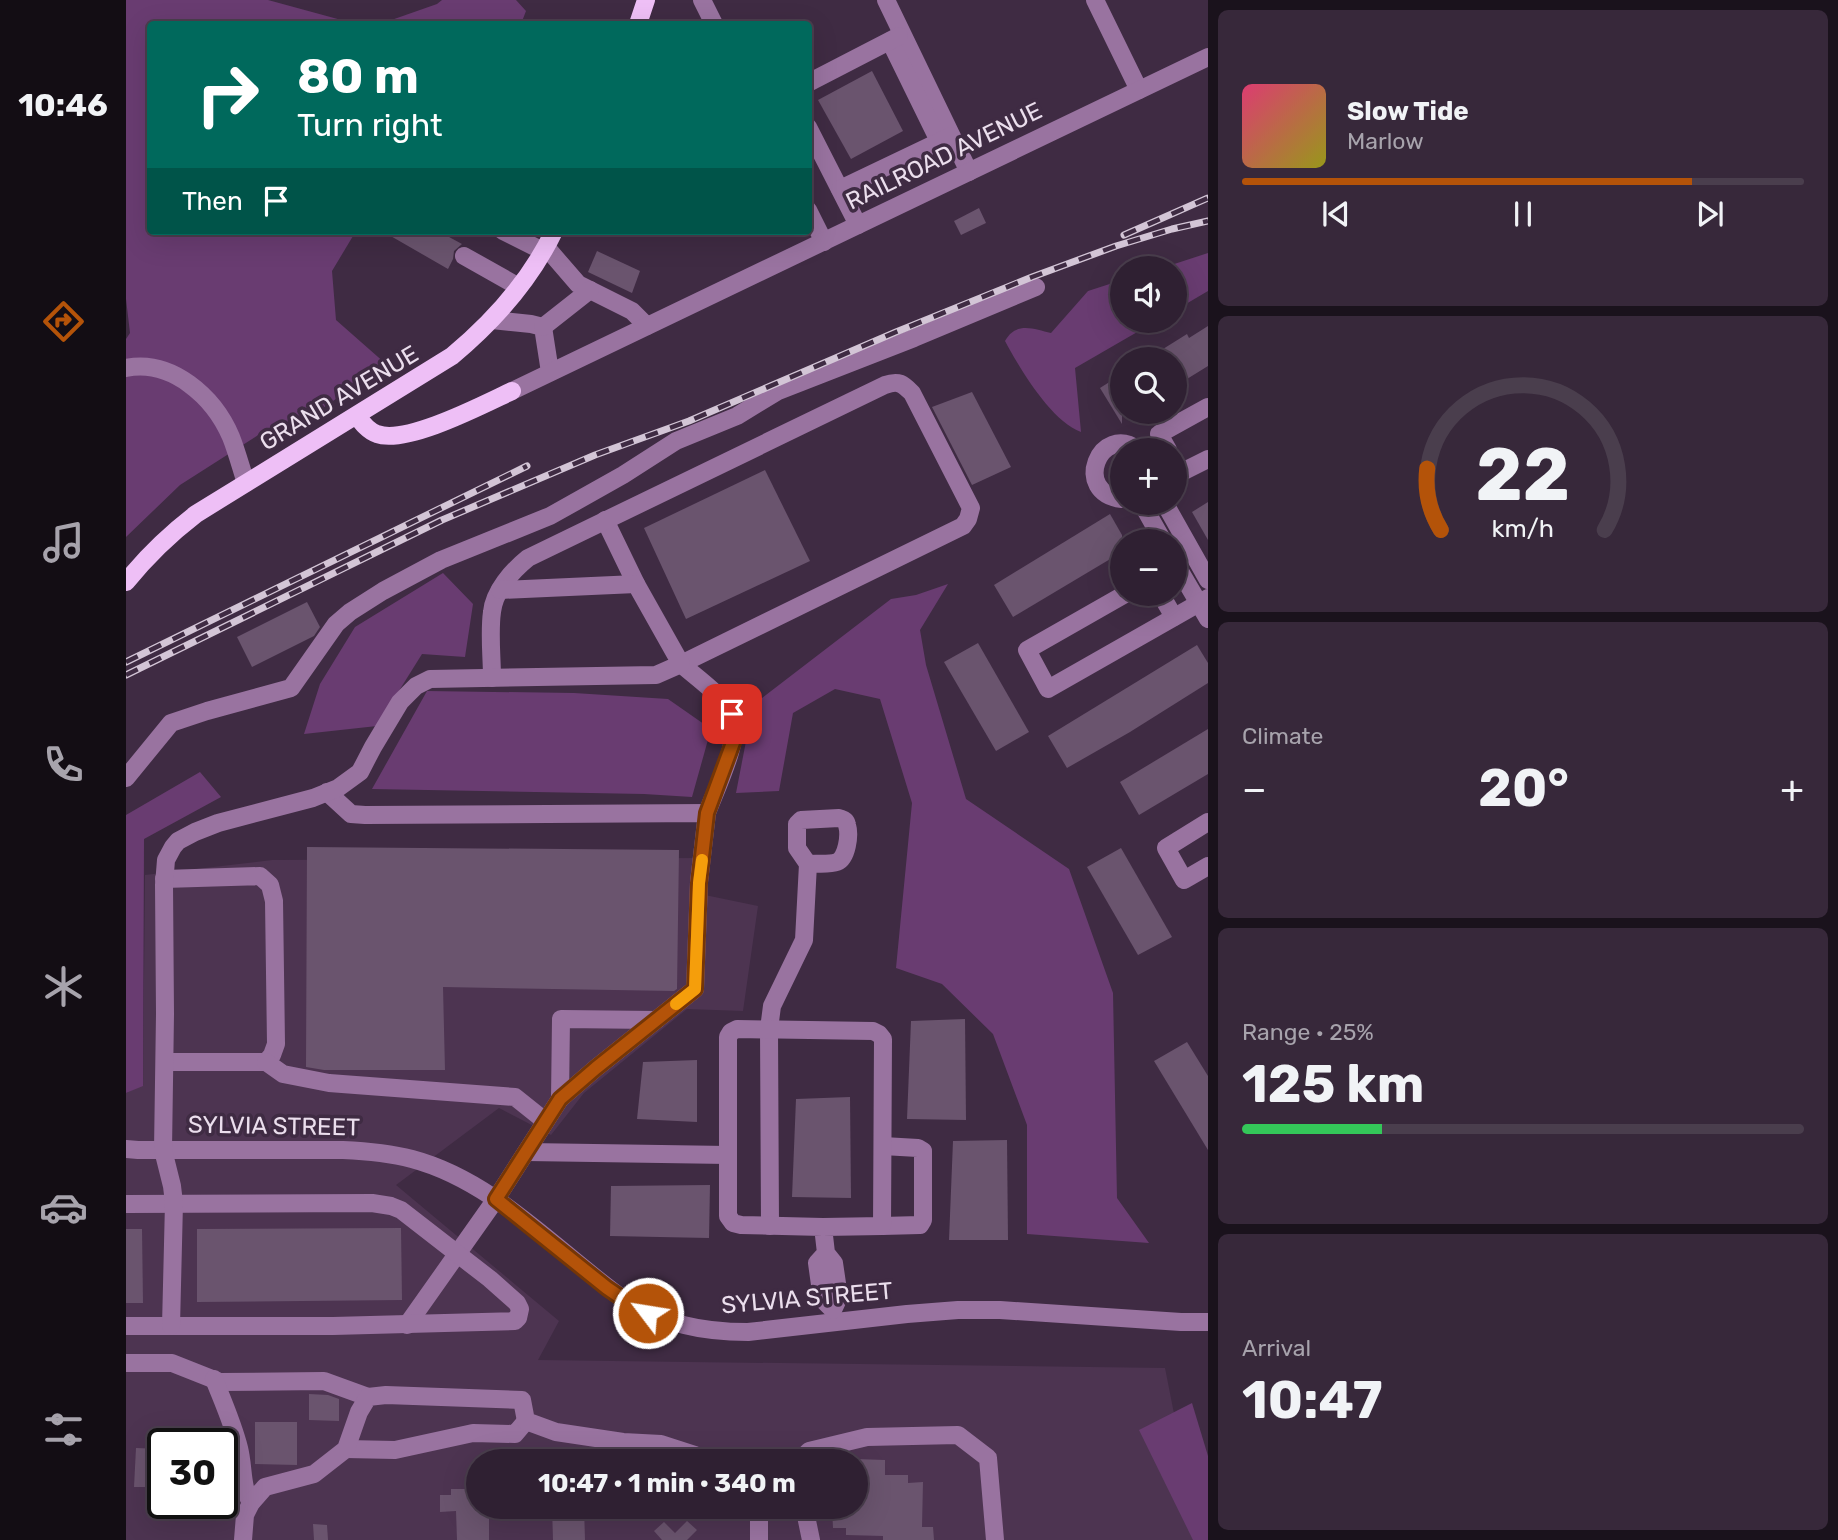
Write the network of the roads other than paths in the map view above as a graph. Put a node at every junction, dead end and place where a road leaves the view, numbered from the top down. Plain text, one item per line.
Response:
1 (646, 0) edge
2 (702, 0) edge
3 (886, 0) edge
4 (1095, 0) edge
5 (639, 21) edge
6 (712, 21) edge
7 (896, 38) junction
8 (1208, 57) edge
9 (812, 81) edge
10 (1139, 90) junction
11 (812, 135) edge
12 (945, 139) junction
13 (969, 172) junction
14 (840, 189) junction
15 (812, 218) edge
16 (858, 225) junction
17 (518, 235) edge
18 (824, 242) junction
19 (548, 243) edge
20 (464, 256) dead end
21 (519, 287) junction
22 (1036, 287) dead end
23 (590, 290) junction
24 (492, 320) junction
25 (647, 326) junction
26 (543, 327) junction
27 (126, 368) edge
28 (550, 372) junction
29 (512, 390) joint
30 (1208, 407) edge
31 (357, 416) junction
32 (1162, 438) edge
33 (1110, 446) edge
34 (1208, 458) edge
35 (1187, 466) edge
36 (246, 483) junction
37 (1110, 496) edge
38 (1171, 515) edge
39 (605, 520) junction
40 (1187, 580) edge
41 (1208, 580) edge
42 (126, 582) edge
43 (636, 584) junction
44 (500, 590) junction
45 (1110, 603) edge
46 (1168, 606) edge
47 (1205, 607) edge
48 (1174, 617) junction
49 (681, 664) junction
50 (492, 678) junction
51 (126, 778) edge
52 (327, 792) junction
53 (707, 813) junction
54 (1208, 822) edge
55 (808, 864) dead end
56 (1208, 866) edge
57 (164, 880) junction
58 (656, 1020) junction
59 (769, 1030) junction
60 (165, 1062) junction
61 (266, 1062) junction
62 (560, 1099) junction
63 (545, 1121) junction
64 (883, 1146) junction
65 (126, 1149) edge
66 (163, 1150) junction
67 (527, 1152) junction
68 (728, 1154) junction
69 (496, 1199) junction
70 (174, 1203) junction
71 (126, 1204) edge
72 (770, 1226) junction
73 (882, 1226) junction
74 (823, 1227) junction
75 (457, 1254) junction
76 (833, 1316) junction
77 (1208, 1322) edge
78 (407, 1325) junction
79 (126, 1326) edge
80 (172, 1326) junction
81 (126, 1363) edge
82 (214, 1379) junction
83 (369, 1396) junction
84 (526, 1421) junction
85 (346, 1449) junction
86 (676, 1449) edge
87 (832, 1449) edge
88 (251, 1503) junction
89 (760, 1519) edge
90 (807, 1519) edge
91 (243, 1540) edge
92 (759, 1540) edge
93 (811, 1540) edge
94 (995, 1540) edge

1 - 5 main road
2 - 6 street
3 - 7 street
4 - 10 street
7 - 9 street
7 - 12 street
8 - 10 street, RAILROAD AVENUE
10 - 13 street, RAILROAD AVENUE
11 - 14 street
12 - 13 street
12 - 14 street
13 - 16 street, RAILROAD AVENUE
14 - 16 street
15 - 18 street
16 - 18 street, RAILROAD AVENUE
17 - 19 street
18 - 25 street, RAILROAD AVENUE
19 - 21 main road, GRAND AVENUE
19 - 23 street
20 - 21 street
21 - 24 main road, GRAND AVENUE
22 - 51 street
23 - 25 street
23 - 26 street
24 - 26 street
24 - 31 main road, GRAND AVENUE
25 - 28 street, RAILROAD AVENUE
26 - 28 street
27 - 36 street
28 - 29 street, RAILROAD AVENUE
29 - 31 main road
30 - 32 street
31 - 36 main road, GRAND AVENUE
33 - 37 street
34 - 35 street
36 - 42 main road, GRAND AVENUE
38 - 41 street
39 - 43 street
39 - 44 street
39 - 49 street
40 - 47 street
43 - 44 street
43 - 49 street
44 - 50 street
45 - 48 street
46 - 48 street
47 - 48 street
49 - 50 street
49 - 53 street
50 - 52 street
52 - 53 street
52 - 57 street
53 - 58 street
54 - 56 street
55 - 59 street
57 - 60 street
57 - 61 street
58 - 62 street
58 - 62 street
59 - 64 street
59 - 68 street
59 - 72 street
60 - 61 street
60 - 66 street
61 - 63 street
62 - 63 street
63 - 67 street
64 - 73 street
64 - 73 street
65 - 66 street, SYLVIA STREET
66 - 69 street, SYLVIA STREET
66 - 70 street
67 - 68 street
67 - 69 street
68 - 72 street
69 - 75 street
69 - 76 street, SYLVIA STREET
70 - 71 street
70 - 75 street
70 - 80 street
72 - 74 street
73 - 74 street
74 - 76 street
75 - 78 street
75 - 78 street
76 - 77 street, SYLVIA STREET
78 - 80 street
79 - 80 street
81 - 82 street
82 - 83 street
82 - 88 street
83 - 84 street
83 - 85 street
84 - 85 street
84 - 86 street
85 - 88 street
87 - 94 street
88 - 91 street
89 - 92 street
90 - 93 street

